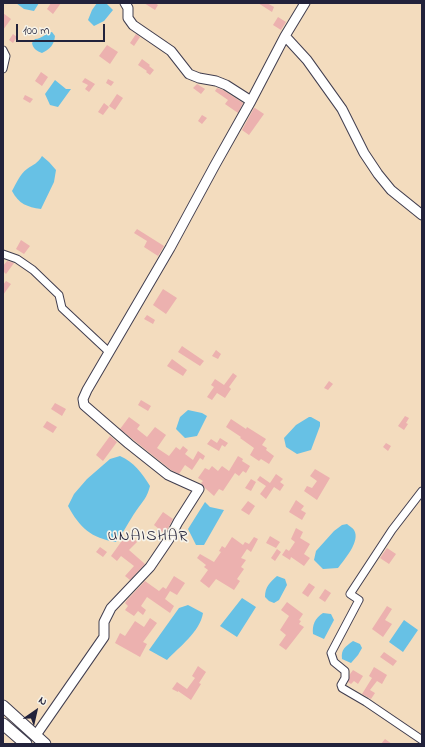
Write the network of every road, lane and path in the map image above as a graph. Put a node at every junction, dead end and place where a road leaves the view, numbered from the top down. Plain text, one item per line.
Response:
1 (126, 3) edge
2 (305, 3) edge
3 (285, 36) junction
4 (3, 50) edge
5 (3, 69) edge
6 (251, 101) junction
7 (422, 215) edge
8 (3, 254) edge
9 (109, 352) junction
10 (422, 491) edge
11 (3, 706) edge
12 (3, 724) edge
13 (36, 735) junction
14 (422, 740) edge
15 (26, 744) edge
16 (46, 744) edge

1 - 6 street
2 - 3 street
3 - 6 street
3 - 7 street
4 - 5 street
6 - 9 street
8 - 9 street
9 - 13 street
10 - 14 street
11 - 13 highway
12 - 15 highway
13 - 16 highway

